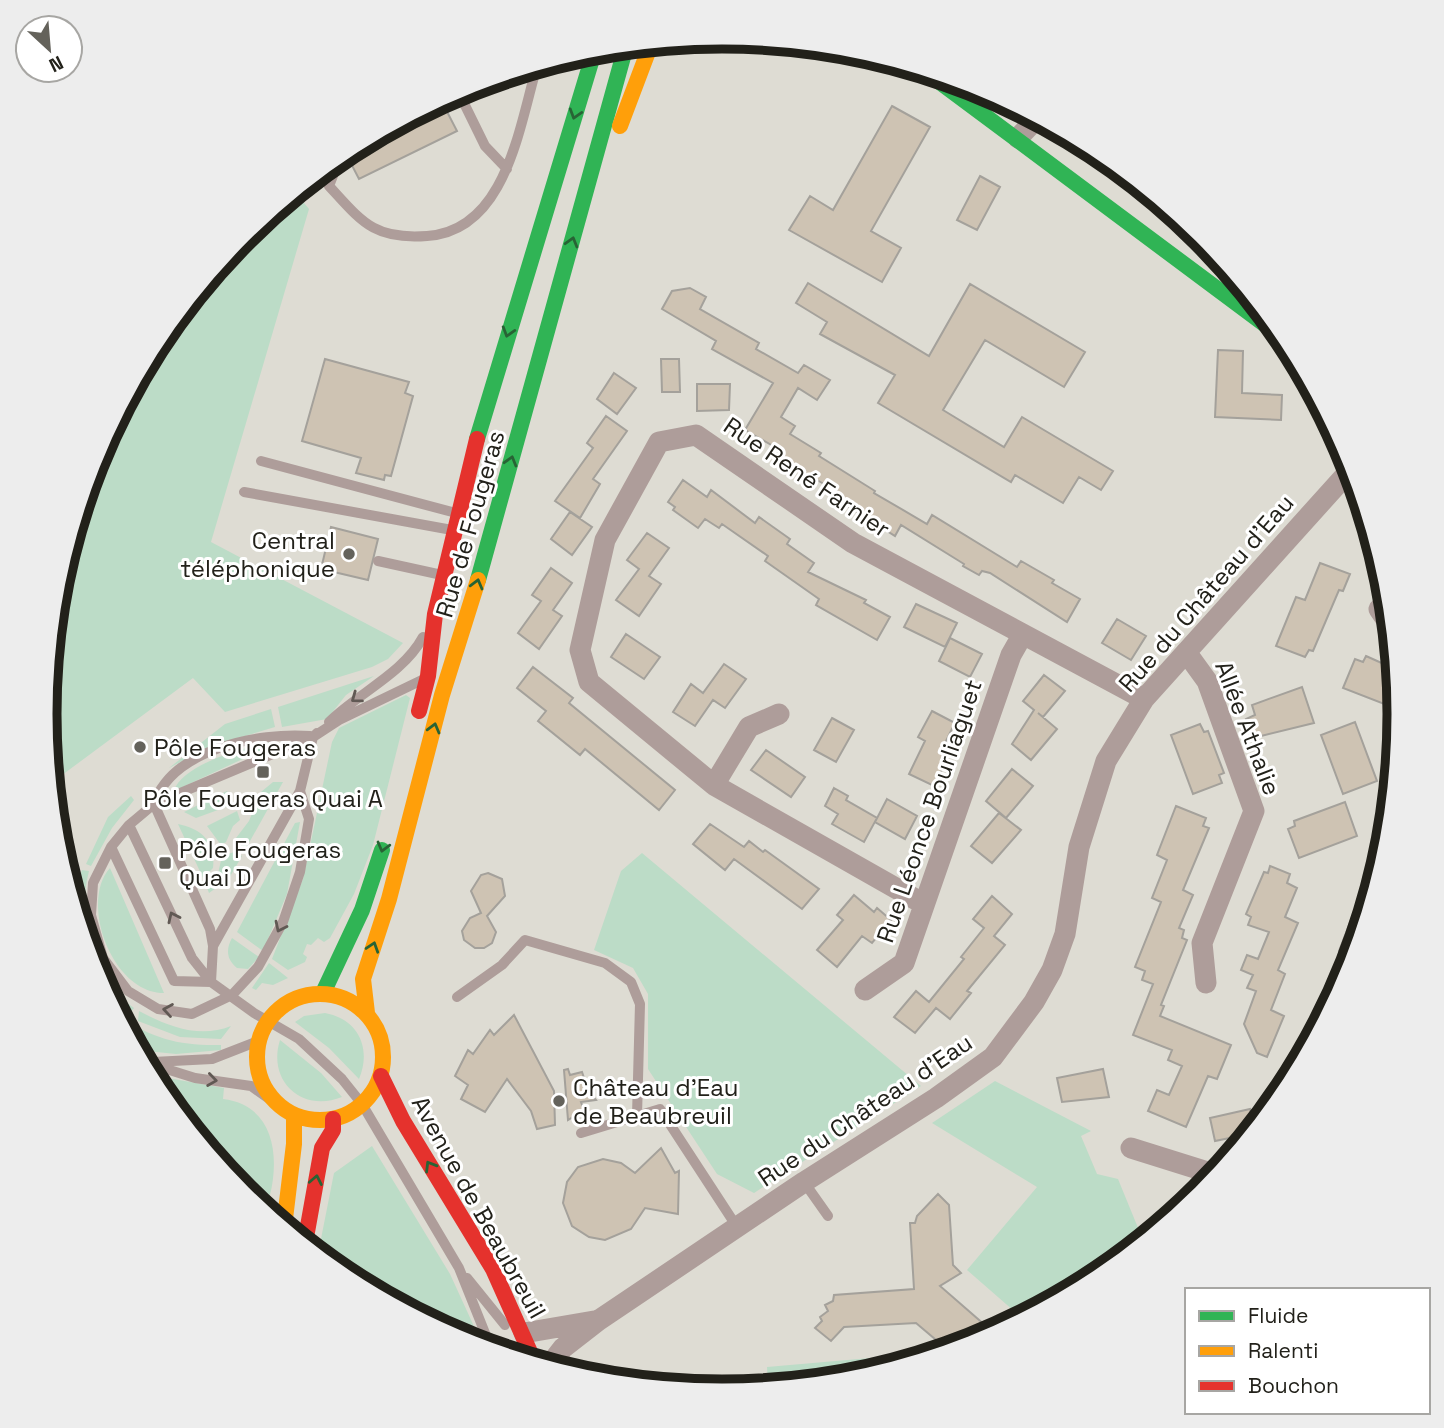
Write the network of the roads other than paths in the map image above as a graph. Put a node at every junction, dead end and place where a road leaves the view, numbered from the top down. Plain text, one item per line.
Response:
1 (647, 54) edge
2 (623, 57) edge
3 (591, 62) edge
4 (534, 77) edge
5 (952, 90) edge
6 (463, 102) edge
7 (1030, 125) edge
8 (1018, 138) junction
9 (593, 166) junction
10 (507, 169) junction
11 (334, 175) edge
12 (326, 180) edge
13 (329, 186) junction
14 (1254, 315) edge
15 (261, 461) dead end
16 (1343, 478) edge
17 (243, 492) dead end
18 (459, 513) junction
19 (455, 531) junction
20 (378, 561) dead end
21 (444, 575) junction
22 (435, 614) junction
23 (1023, 634) junction
24 (461, 640) junction
25 (1186, 652) junction
26 (428, 676) junction
27 (1144, 699) junction
28 (779, 713) dead end
29 (414, 728) dead end
30 (313, 737) junction
31 (714, 785) junction
32 (300, 791) junction
33 (155, 804) junction
34 (129, 825) junction
35 (387, 832) dead end
36 (111, 847) junction
37 (922, 903) junction
38 (213, 946) junction
39 (101, 950) edge
40 (105, 961) edge
41 (211, 982) junction
42 (1206, 984) dead end
43 (865, 990) dead end
44 (323, 993) junction
45 (232, 995) junction
46 (457, 997) dead end
47 (367, 1013) junction
48 (268, 1020) junction
49 (258, 1041) junction
50 (156, 1062) edge
51 (159, 1066) edge
52 (381, 1076) junction
53 (275, 1103) junction
54 (362, 1104) junction
55 (294, 1115) junction
56 (637, 1116) junction
57 (333, 1119) junction
58 (581, 1133) dead end
59 (1131, 1148) dead end
60 (1205, 1171) edge
61 (804, 1182) junction
62 (286, 1216) edge
63 (828, 1216) dead end
64 (737, 1227) junction
65 (307, 1233) edge
66 (459, 1268) junction
67 (599, 1320) junction
68 (524, 1333) junction
69 (486, 1335) edge
70 (530, 1350) edge
71 (556, 1357) edge

1 - 9 main road
2 - 9 main road, Rue de Fougeras
3 -> 18 main road, Rue de Fougeras
4 - 10 lane
5 - 8 main road
6 - 10 lane
7 - 8 street
8 - 14 main road
24 -> 9 main road, Rue de Fougeras
10 - 13 lane
11 - 13 lane
12 - 13 lane
15 - 18 lane
16 - 25 street, Rue du Château d'Eau
17 - 19 lane
18 - 19 main road, Rue de Fougeras
19 - 21 main road, Rue de Fougeras
20 - 21 lane
21 - 22 main road, Rue de Fougeras
22 - 26 main road, Rue de Fougeras
22 -> 30 lane
23 - 27 street, Rue René Farnier
23 - 31 street, Rue René Farnier
23 - 37 street, Rue Léonce Bourliaguet
24 - 26 lane
47 -> 24 main road, Rue de Fougeras
25 - 27 street, Rue du Château d'Eau
25 - 42 street, Allée Athalie
26 - 29 main road, Rue de Fougeras
26 - 30 lane
27 - 61 street, Rue du Château d'Eau
28 - 31 street
30 - 32 lane
30 - 33 lane
30 - 33 lane
31 - 37 street, Rue René Farnier
32 - 38 lane
32 -> 45 lane
33 - 34 lane
33 - 38 lane
34 - 36 lane
41 -> 34 lane
35 -> 44 main road
39 -> 36 lane
36 - 41 lane
37 - 43 street, Rue Léonce Bourliaguet
38 - 41 lane
45 -> 40 lane
41 - 45 lane, Avenue de Beaubreuil
44 - 47 main road
44 - 48 main road
45 - 48 lane, Avenue de Beaubreuil
46 - 56 lane
47 - 52 main road, Rue de Fougeras
48 - 49 main road
48 - 54 lane, Avenue de Beaubreuil
49 - 50 lane
49 - 53 main road
51 -> 53 lane
52 - 54 main road
68 -> 52 main road, Avenue de Beaubreuil
53 - 55 main road
54 - 57 main road
54 - 66 lane, Avenue de Beaubreuil
55 - 57 main road
55 - 62 main road
56 - 58 lane
56 - 64 lane
65 -> 57 main road
59 - 60 street
61 - 63 lane
61 - 64 street, Rue du Château d'Eau
64 - 67 street, Rue du Château d'Eau
66 - 68 lane
66 - 69 lane, Avenue de Beaubreuil
67 - 68 street
67 - 71 street, Rue du Château d'Eau
68 - 70 main road, Avenue de Beaubreuil

